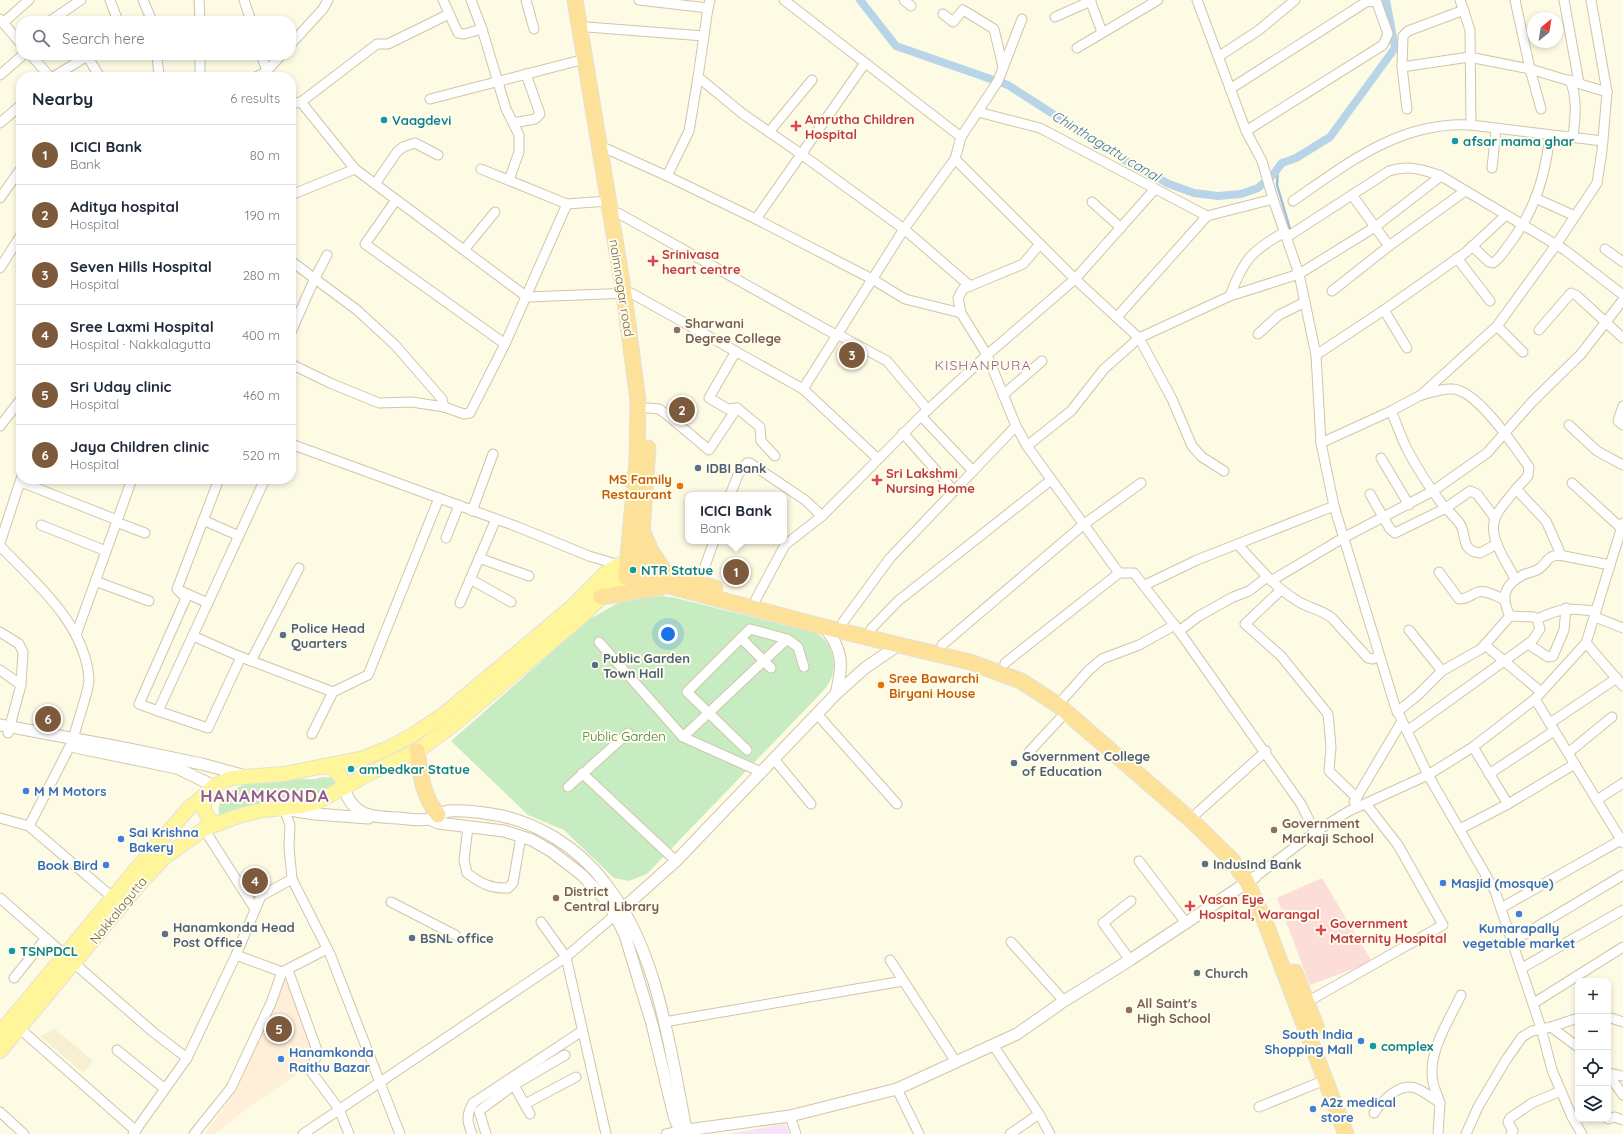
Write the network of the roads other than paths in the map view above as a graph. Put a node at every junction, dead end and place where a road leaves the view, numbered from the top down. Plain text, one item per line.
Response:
1 (29, 0) edge
2 (81, 0) edge
3 (110, 0) edge
4 (143, 0) edge
5 (244, 0) edge
6 (328, 0) edge
7 (444, 0) edge
8 (471, 0) edge
9 (526, 0) edge
10 (575, 0) edge
11 (582, 0) edge
12 (639, 0) edge
13 (784, 0) edge
14 (1158, 0) edge
15 (1197, 0) edge
16 (1295, 0) edge
17 (1460, 0) edge
18 (1516, 0) edge
19 (1564, 0) edge
20 (1590, 0) edge
21 (202, 1) edge
22 (1091, 1) edge
23 (709, 4) edge
24 (1464, 10) junction
25 (449, 14) junction
26 (943, 14) dead end
27 (57, 16) edge
28 (116, 16) edge
29 (150, 16) edge
30 (200, 16) edge
31 (249, 16) edge
32 (1055, 17) dead end
33 (1022, 19) dead end
34 (1, 21) edge
35 (587, 27) junction
36 (482, 29) junction
37 (534, 30) dead end
38 (1102, 32) junction
39 (704, 36) junction
40 (16, 38) edge
41 (296, 39) edge
42 (1077, 48) dead end
43 (1218, 57) junction
44 (1469, 57) junction
45 (584, 59) junction
46 (17, 60) edge
47 (35, 60) edge
48 (81, 60) edge
49 (90, 60) edge
50 (157, 60) edge
51 (200, 60) edge
52 (263, 60) edge
53 (278, 60) edge
54 (865, 64) junction
55 (1004, 67) junction
56 (1402, 67) junction
57 (1530, 69) junction
58 (45, 72) edge
59 (61, 72) edge
60 (97, 72) edge
61 (159, 72) edge
62 (200, 72) edge
63 (267, 72) edge
64 (269, 72) edge
65 (526, 74) junction
66 (0, 75) edge
67 (698, 77) junction
68 (812, 80) dead end
69 (497, 81) junction
70 (1575, 82) junction
71 (1230, 89) junction
72 (1607, 92) junction
73 (430, 98) dead end
74 (301, 102) junction
75 (296, 103) edge
76 (16, 109) edge
77 (1407, 109) dead end
78 (1541, 109) dead end
79 (978, 112) junction
80 (0, 123) edge
81 (513, 123) junction
82 (1471, 125) junction
83 (1496, 129) junction
84 (1246, 131) junction
85 (769, 132) junction
86 (1550, 135) junction
87 (961, 137) junction
88 (1573, 138) junction
89 (1603, 141) junction
90 (607, 149) junction
91 (801, 154) junction
92 (438, 155) dead end
93 (955, 159) junction
94 (1492, 168) dead end
95 (355, 169) junction
96 (481, 169) dead end
97 (16, 176) edge
98 (667, 176) junction
99 (1441, 176) junction
100 (509, 180) junction
101 (375, 184) junction
102 (1155, 189) junction
103 (1465, 191) junction
104 (296, 193) edge
105 (1352, 195) junction
106 (1272, 196) junction
107 (0, 198) edge
108 (1535, 198) junction
109 (396, 200) junction
110 (1293, 200) dead end
111 (608, 201) junction
112 (1092, 202) dead end
113 (567, 204) junction
114 (495, 212) dead end
115 (618, 213) junction
116 (1506, 215) junction
117 (1207, 216) junction
118 (1575, 216) junction
119 (756, 219) junction
120 (1523, 225) junction
121 (1375, 227) junction
122 (1122, 228) junction
123 (904, 229) junction
124 (1286, 235) junction
125 (16, 243) edge
126 (1040, 244) junction
127 (1556, 245) junction
128 (1389, 246) junction
129 (1472, 246) junction
130 (1605, 249) dead end
131 (464, 250) junction
132 (327, 255) dead end
133 (1457, 258) junction
134 (1623, 262) edge
135 (296, 265) edge
136 (0, 268) edge
137 (1299, 274) junction
138 (872, 279) junction
139 (1075, 279) junction
140 (314, 280) junction
141 (970, 286) junction
142 (1332, 291) dead end
143 (627, 293) junction
144 (1230, 296) junction
145 (1623, 296) edge
146 (527, 297) junction
147 (1623, 300) edge
148 (1490, 301) dead end
149 (1305, 302) junction
150 (1384, 310) junction
151 (961, 313) junction
152 (1117, 317) junction
153 (296, 321) edge
154 (1607, 322) junction
155 (1497, 326) junction
156 (1539, 330) dead end
157 (837, 334) junction
158 (1258, 334) dead end
159 (1139, 338) junction
160 (1623, 338) edge
161 (505, 344) junction
162 (1407, 348) dead end
163 (736, 352) junction
164 (1523, 352) dead end
165 (987, 355) junction
166 (1316, 355) junction
167 (1042, 361) dead end
168 (296, 366) edge
169 (803, 389) junction
170 (1003, 395) junction
171 (1421, 395) junction
172 (16, 405) edge
173 (1623, 406) edge
174 (444, 407) junction
175 (648, 408) junction
176 (737, 408) junction
177 (1391, 411) junction
178 (924, 413) junction
179 (1569, 425) dead end
180 (1623, 425) edge
181 (0, 426) edge
182 (1016, 426) junction
183 (1505, 432) junction
184 (903, 433) junction
185 (1321, 443) junction
186 (296, 446) edge
187 (1027, 446) junction
188 (493, 454) dead end
189 (775, 456) dead end
190 (1381, 458) dead end
191 (878, 459) junction
192 (1623, 465) edge
193 (973, 472) junction
194 (1224, 472) dead end
195 (1051, 480) junction
196 (1141, 483) dead end
197 (1572, 483) dead end
198 (20, 484) edge
199 (30, 484) edge
200 (130, 484) edge
201 (217, 484) edge
202 (263, 484) edge
203 (1516, 489) junction
204 (954, 491) junction
205 (1433, 491) junction
206 (731, 492) edge
207 (1370, 494) dead end
208 (439, 498) junction
209 (459, 505) junction
210 (1409, 505) junction
211 (1334, 506) junction
212 (1446, 508) junction
213 (472, 511) junction
214 (822, 516) junction
215 (1383, 518) junction
216 (1495, 518) junction
217 (496, 519) junction
218 (203, 520) junction
219 (117, 521) junction
220 (41, 525) dead end
221 (1083, 525) junction
222 (1622, 529) edge
223 (643, 532) junction
224 (145, 533) dead end
225 (239, 536) junction
226 (446, 538) dead end
227 (1343, 538) junction
228 (0, 543) edge
229 (787, 543) edge
230 (713, 544) edge
231 (786, 544) edge
232 (1497, 544) junction
233 (1238, 545) junction
234 (0, 546) edge
235 (106, 551) junction
236 (1559, 555) junction
237 (479, 558) junction
238 (1610, 565) junction
239 (299, 568) dead end
240 (630, 570) junction
241 (1439, 572) dead end
242 (1119, 573) junction
243 (529, 576) dead end
244 (470, 579) junction
245 (1269, 579) junction
246 (1515, 579) junction
247 (667, 580) junction
248 (95, 581) junction
249 (699, 583) junction
250 (1145, 585) junction
251 (177, 589) junction
252 (1281, 590) junction
253 (601, 597) junction
254 (756, 599) junction
255 (1503, 599) junction
256 (149, 601) dead end
257 (511, 602) dead end
258 (208, 603) junction
259 (460, 603) dead end
260 (1566, 608) junction
261 (1596, 614) junction
262 (1510, 616) junction
263 (1537, 619) junction
264 (843, 622) junction
265 (824, 627) junction
266 (1177, 628) junction
267 (1623, 628) edge
268 (871, 630) junction
269 (1410, 630) dead end
270 (0, 632) edge
271 (76, 635) junction
272 (193, 636) junction
273 (741, 638) junction
274 (787, 639) junction
275 (599, 642) dead end
276 (1586, 643) junction
277 (900, 644) junction
278 (1528, 644) junction
279 (942, 645) junction
280 (1485, 645) junction
281 (1379, 656) junction
282 (241, 657) junction
283 (252, 661) junction
284 (763, 661) junction
285 (1505, 662) junction
286 (1004, 664) junction
287 (804, 667) dead end
288 (771, 668) dead end
289 (0, 670) edge
290 (1442, 671) junction
291 (1617, 678) junction
292 (21, 685) junction
293 (1623, 686) edge
294 (333, 692) junction
295 (836, 694) junction
296 (1538, 696) junction
297 (1065, 705) junction
298 (158, 711) junction
299 (1397, 712) junction
300 (708, 713) junction
301 (817, 714) junction
302 (1612, 717) dead end
303 (1402, 721) junction
304 (1552, 727) junction
305 (4, 729) edge
306 (1407, 731) junction
307 (628, 733) dead end
308 (312, 734) dead end
309 (683, 737) junction
310 (71, 742) junction
311 (1473, 747) junction
312 (747, 750) dead end
313 (417, 751) junction
314 (1266, 751) junction
315 (1029, 752) dead end
316 (1568, 753) junction
317 (774, 759) junction
318 (1575, 764) junction
319 (322, 766) junction
320 (761, 772) junction
321 (582, 773) junction
322 (1489, 774) junction
323 (1428, 775) junction
324 (246, 776) junction
325 (1623, 783) edge
326 (568, 787) dead end
327 (344, 788) junction
328 (209, 791) junction
329 (1357, 798) junction
330 (1597, 800) junction
331 (811, 804) dead end
332 (897, 804) dead end
333 (1366, 804) junction
334 (1508, 804) junction
335 (285, 809) junction
336 (1349, 811) junction
337 (1197, 813) junction
338 (375, 817) junction
339 (434, 817) junction
340 (0, 818) edge
341 (219, 823) junction
342 (29, 826) junction
343 (468, 827) junction
344 (204, 829) junction
345 (1460, 829) junction
346 (1315, 832) junction
347 (521, 836) junction
348 (1622, 842) edge
349 (676, 861) junction
350 (1139, 861) dead end
351 (1623, 875) edge
352 (292, 879) junction
353 (1251, 879) junction
354 (112, 897) junction
355 (0, 898) edge
356 (1131, 901) dead end
357 (391, 902) dead end
358 (1501, 908) junction
359 (255, 909) junction
360 (1623, 910) edge
361 (619, 911) junction
362 (541, 922) dead end
363 (1186, 923) junction
364 (456, 935) dead end
365 (46, 938) junction
366 (1513, 941) junction
367 (1012, 942) dead end
368 (1623, 947) edge
369 (327, 949) junction
370 (236, 955) junction
371 (566, 957) junction
372 (70, 960) junction
373 (890, 960) dead end
374 (1130, 960) junction
375 (1522, 968) junction
376 (285, 971) junction
377 (14, 978) dead end
378 (903, 981) junction
379 (1462, 995) dead end
380 (1064, 1001) junction
381 (1307, 1002) junction
382 (1534, 1003) junction
383 (1611, 1018) edge
384 (1575, 1019) edge
385 (664, 1022) junction
386 (1623, 1022) edge
387 (1551, 1027) junction
388 (19, 1028) junction
389 (1542, 1028) junction
390 (582, 1030) junction
391 (0, 1034) edge
392 (994, 1045) junction
393 (1575, 1045) edge
394 (118, 1050) dead end
395 (0, 1051) edge
396 (565, 1054) dead end
397 (187, 1058) junction
398 (956, 1062) junction
399 (1611, 1074) edge
400 (1623, 1076) edge
401 (576, 1077) dead end
402 (1611, 1077) edge
403 (1325, 1080) junction
404 (380, 1081) junction
405 (512, 1081) junction
406 (165, 1089) junction
407 (897, 1089) junction
408 (1561, 1091) junction
409 (1623, 1095) edge
410 (1440, 1103) junction
411 (525, 1104) junction
412 (1259, 1107) dead end
413 (339, 1109) junction
414 (0, 1112) edge
415 (1574, 1112) edge
416 (1374, 1113) dead end
417 (530, 1114) dead end
418 (1039, 1114) junction
419 (790, 1116) junction
420 (1611, 1118) edge
421 (1623, 1120) edge
422 (134, 1132) edge
423 (684, 1132) edge
424 (24, 1134) edge
425 (194, 1134) edge
426 (303, 1134) edge
427 (349, 1134) edge
428 (400, 1134) edge
429 (472, 1134) edge
430 (486, 1134) edge
431 (606, 1134) edge
432 (666, 1134) edge
433 (796, 1134) edge
434 (919, 1134) edge
435 (1010, 1134) edge
436 (1050, 1134) edge
437 (1346, 1134) edge
438 (1355, 1134) edge
439 (1438, 1134) edge
440 (1466, 1134) edge
441 (1511, 1134) edge
442 (1582, 1134) edge

1 - 34 street
2 - 27 street
3 - 28 street
4 - 29 street
5 - 31 street
6 - 41 street
7 - 25 street
8 - 36 street
9 - 37 street
10 - 45 highway, naimnagar road
11 - 35 highway
12 - 23 street
13 - 54 street
14 - 38 street
15 - 43 street
16 - 43 street
17 - 24 street
18 - 57 street
19 - 70 street
20 - 72 street
21 - 30 street
22 - 32 street
22 - 38 street
23 - 39 street
24 - 44 street
24 - 56 street
25 - 36 street
25 - 74 street
26 - 55 street
33 - 55 street
34 - 40 street
35 - 39 street
35 - 90 highway
36 - 69 street
38 - 42 street
39 - 67 street
43 - 71 street
44 - 56 street
44 - 57 street
44 - 82 street
45 - 65 street
45 - 111 highway, naimnagar road
46 - 66 street
47 - 58 street
48 - 59 street
49 - 60 street
50 - 61 street
51 - 62 street
52 - 63 street
53 - 64 street
54 - 87 street
54 - 91 street
55 - 79 street
56 - 77 street
57 - 70 street
57 - 78 street
65 - 69 street
65 - 81 street
67 - 85 street
67 - 98 street
68 - 85 street
69 - 73 street
69 - 81 street
70 - 72 street
70 - 88 street
71 - 84 street
71 - 84 street
72 - 89 street
74 - 75 street
74 - 95 street
76 - 80 street
79 - 87 street
79 - 102 street
81 - 100 street
82 - 83 street
82 - 110 street
83 - 86 street
83 - 94 street
84 - 106 street
85 - 91 street
86 - 88 street
86 - 108 street
87 - 93 street
88 - 89 street
89 - 118 street
90 - 98 street
90 - 115 highway
91 - 119 street
91 - 123 street
92 - 101 street
93 - 123 street
93 - 126 street
95 - 101 street
95 - 104 street
96 - 100 street
97 - 107 street
98 - 119 street
99 - 103 street
99 - 105 street
99 - 121 street
100 - 113 street
101 - 109 street
102 - 117 street
102 - 122 street
103 - 116 street
103 - 128 street
105 - 121 street
105 - 124 street
106 - 117 street
106 - 124 street
108 - 118 street
108 - 120 street
109 - 131 street
109 - 161 street
111 - 113 street
111 - 143 highway, naimnagar road
112 - 122 street
113 - 146 street
114 - 131 street
115 - 143 highway
115 - 157 street
116 - 120 street
116 - 129 street
117 - 152 street
118 - 127 street
119 - 138 street
120 - 127 street
120 - 129 street
121 - 128 street
121 - 137 street
122 - 139 street
123 - 138 street
123 - 141 street
124 - 137 street
124 - 144 street
125 - 136 street
126 - 139 street
126 - 141 street
127 - 145 street
127 - 155 street
128 - 142 street
129 - 133 street
130 - 134 street
131 - 146 street
132 - 140 street
133 - 148 street
133 - 150 street
135 - 140 street
137 - 144 street
137 - 149 street
138 - 151 street
138 - 157 street
139 - 152 street
139 - 165 street
140 - 153 street
140 - 174 street
141 - 151 street
143 - 146 street
143 - 163 street
143 - 175 highway
143 - 240 highway, naimnagar road
144 - 159 street
146 - 161 street
147 - 154 street
149 - 158 street
149 - 166 street
150 - 162 street
150 - 166 street
151 - 165 street
152 - 159 street
154 - 156 street
154 - 160 street
154 - 183 street
155 - 164 street
155 - 171 street
157 - 169 street
157 - 178 street
159 - 187 street
159 - 194 street
161 - 174 street
163 - 169 street
163 - 176 street
165 - 170 street
165 - 178 street
166 - 185 street
167 - 170 street
168 - 174 street
169 - 191 street
170 - 182 street
171 - 177 street
171 - 183 street
172 - 181 street
173 - 180 street
175 - 176 street
175 - 223 highway
176 - 189 street
177 - 185 street
177 - 205 street
178 - 184 street
178 - 193 street
179 - 192 street
182 - 187 street
182 - 193 street
183 - 203 street
183 - 205 street
184 - 191 street
184 - 204 street
185 - 211 street
186 - 208 street
187 - 195 street
188 - 213 street
190 - 210 street
191 - 214 street
193 - 204 street
195 - 221 street
195 - 268 street
196 - 221 street
197 - 222 street
198 - 228 street
199 - 219 street
200 - 219 street
201 - 218 street
202 - 225 street
203 - 216 street
203 - 236 street
204 - 264 street
205 - 210 street
205 - 212 street
206 - 214 street
207 - 215 street
208 - 209 street
208 - 294 street
209 - 213 street
209 - 226 street
210 - 215 street
211 - 227 street
211 - 233 street
212 - 215 street
212 - 216 street
212 - 232 street
213 - 217 street
214 - 229 street
215 - 227 street
216 - 232 street
217 - 237 street
217 - 240 street
218 - 225 street
218 - 251 street
219 - 224 street
219 - 235 street
220 - 235 street
221 - 242 street
221 - 279 street
222 - 238 street
223 - 240 highway
223 - 247 highway
225 - 258 street
227 - 245 street
227 - 281 street
230 - 249 street
231 - 254 street
232 - 246 street
233 - 245 street
233 - 250 street
234 - 271 street
235 - 248 street
236 - 238 street
236 - 246 street
237 - 243 street
237 - 244 street
238 - 261 street
239 - 283 street
240 - 247 highway
240 - 253 main road, Nakkalagutta
240 - 319 main road
241 - 255 street
242 - 250 street
242 - 286 street
244 - 257 street
244 - 259 street
245 - 252 street
245 - 266 street
246 - 255 street
247 - 249 highway
247 - 253 highway
247 - 265 highway
248 - 256 street
248 - 271 street
249 - 254 highway
250 - 266 street
251 - 258 street
251 - 298 street
252 - 281 street
252 - 329 street
253 - 313 main road, Nakkalagutta
254 - 264 highway
255 - 262 street
258 - 272 street
260 - 261 street
260 - 263 street
260 - 278 street
261 - 267 street
261 - 276 street
262 - 263 street
262 - 280 street
263 - 278 street
264 - 268 highway
265 - 277 highway
265 - 295 street
266 - 297 street
266 - 314 street
268 - 279 highway
269 - 290 street
270 - 292 street
271 - 310 street
272 - 282 street
272 - 298 street
273 - 274 street
273 - 284 street
273 - 300 street
274 - 284 street
274 - 287 street
275 - 309 street
276 - 291 street
276 - 296 street
277 - 295 street
277 - 297 highway
278 - 285 street
279 - 286 highway
280 - 285 street
280 - 290 street
281 - 299 street
282 - 283 street
282 - 298 street
283 - 294 street
284 - 288 street
284 - 300 street
285 - 296 street
285 - 306 street
286 - 297 highway
289 - 292 street
290 - 299 street
291 - 293 street
291 - 304 street
292 - 305 street
294 - 308 street
295 - 301 street
296 - 304 street
296 - 311 street
297 - 315 street
297 - 337 highway
297 - 353 highway
299 - 303 street
300 - 309 street
300 - 312 street
301 - 317 street
301 - 332 street
302 - 316 street
303 - 306 street
303 - 329 street
304 - 316 street
304 - 322 street
305 - 310 street
306 - 323 street
307 - 321 street
309 - 320 street
310 - 324 street
310 - 328 street
310 - 342 street
311 - 322 street
311 - 323 street
313 - 327 main road, Nakkalagutta
313 - 339 highway
314 - 337 street
314 - 346 street
316 - 318 street
317 - 320 street
317 - 331 street
318 - 330 street
318 - 334 street
319 - 324 main road
319 - 327 main road
320 - 349 street
321 - 326 street
321 - 349 street
322 - 334 street
323 - 333 street
323 - 345 street
324 - 328 main road
325 - 330 street
327 - 335 main road, Nakkalagutta
327 - 338 street
328 - 341 main road
328 - 354 main road
329 - 336 street
330 - 348 street
333 - 336 street
333 - 381 street
334 - 345 street
335 - 338 street
335 - 341 main road, Nakkalagutta
335 - 352 street
336 - 346 street
337 - 353 highway
338 - 339 street
339 - 343 street
339 - 361 street
340 - 342 street
341 - 344 main road, Nakkalagutta
342 - 354 street
343 - 347 street
343 - 347 street
344 - 359 street
344 - 372 main road, Nakkalagutta
345 - 358 street
346 - 353 street
347 - 361 street
348 - 358 street
349 - 361 street
350 - 363 street
351 - 366 street
352 - 359 street
352 - 369 street
353 - 363 street
353 - 381 highway
353 - 403 highway
354 - 372 main road
355 - 365 street
356 - 374 street
357 - 364 street
358 - 366 street
359 - 370 street
360 - 375 street
361 - 371 street
361 - 385 street
361 - 423 street
362 - 371 street
363 - 374 street
365 - 372 street
365 - 377 street
366 - 375 street
367 - 380 street
368 - 382 street
369 - 376 street
369 - 404 street
370 - 376 street
370 - 397 street
371 - 390 street
371 - 404 street
372 - 388 main road, Nakkalagutta
372 - 391 main road
372 - 397 street
373 - 378 street
374 - 380 street
375 - 382 street
376 - 413 street
376 - 425 street
378 - 385 street
378 - 398 street
379 - 410 street
380 - 392 street
381 - 438 highway
382 - 389 street
383 - 386 street
384 - 387 street
385 - 423 street
387 - 389 street
387 - 393 street
388 - 395 main road, Nakkalagutta
388 - 422 street
389 - 408 street
389 - 440 street
390 - 405 street
390 - 431 street
392 - 398 street
392 - 418 street
394 - 406 street
396 - 405 street
397 - 406 street
398 - 407 street
399 - 400 street
401 - 411 street
402 - 409 street
403 - 412 street
403 - 437 highway
404 - 413 street
404 - 428 street
405 - 411 street
405 - 429 street
405 - 430 street
406 - 422 street
407 - 419 street
407 - 434 street
408 - 415 street
408 - 441 street
410 - 416 street
410 - 439 street
411 - 417 street
413 - 426 street
413 - 427 street
414 - 424 street
415 - 442 street
418 - 435 street
418 - 436 street
419 - 423 street
419 - 433 street
420 - 421 street
423 - 432 street

